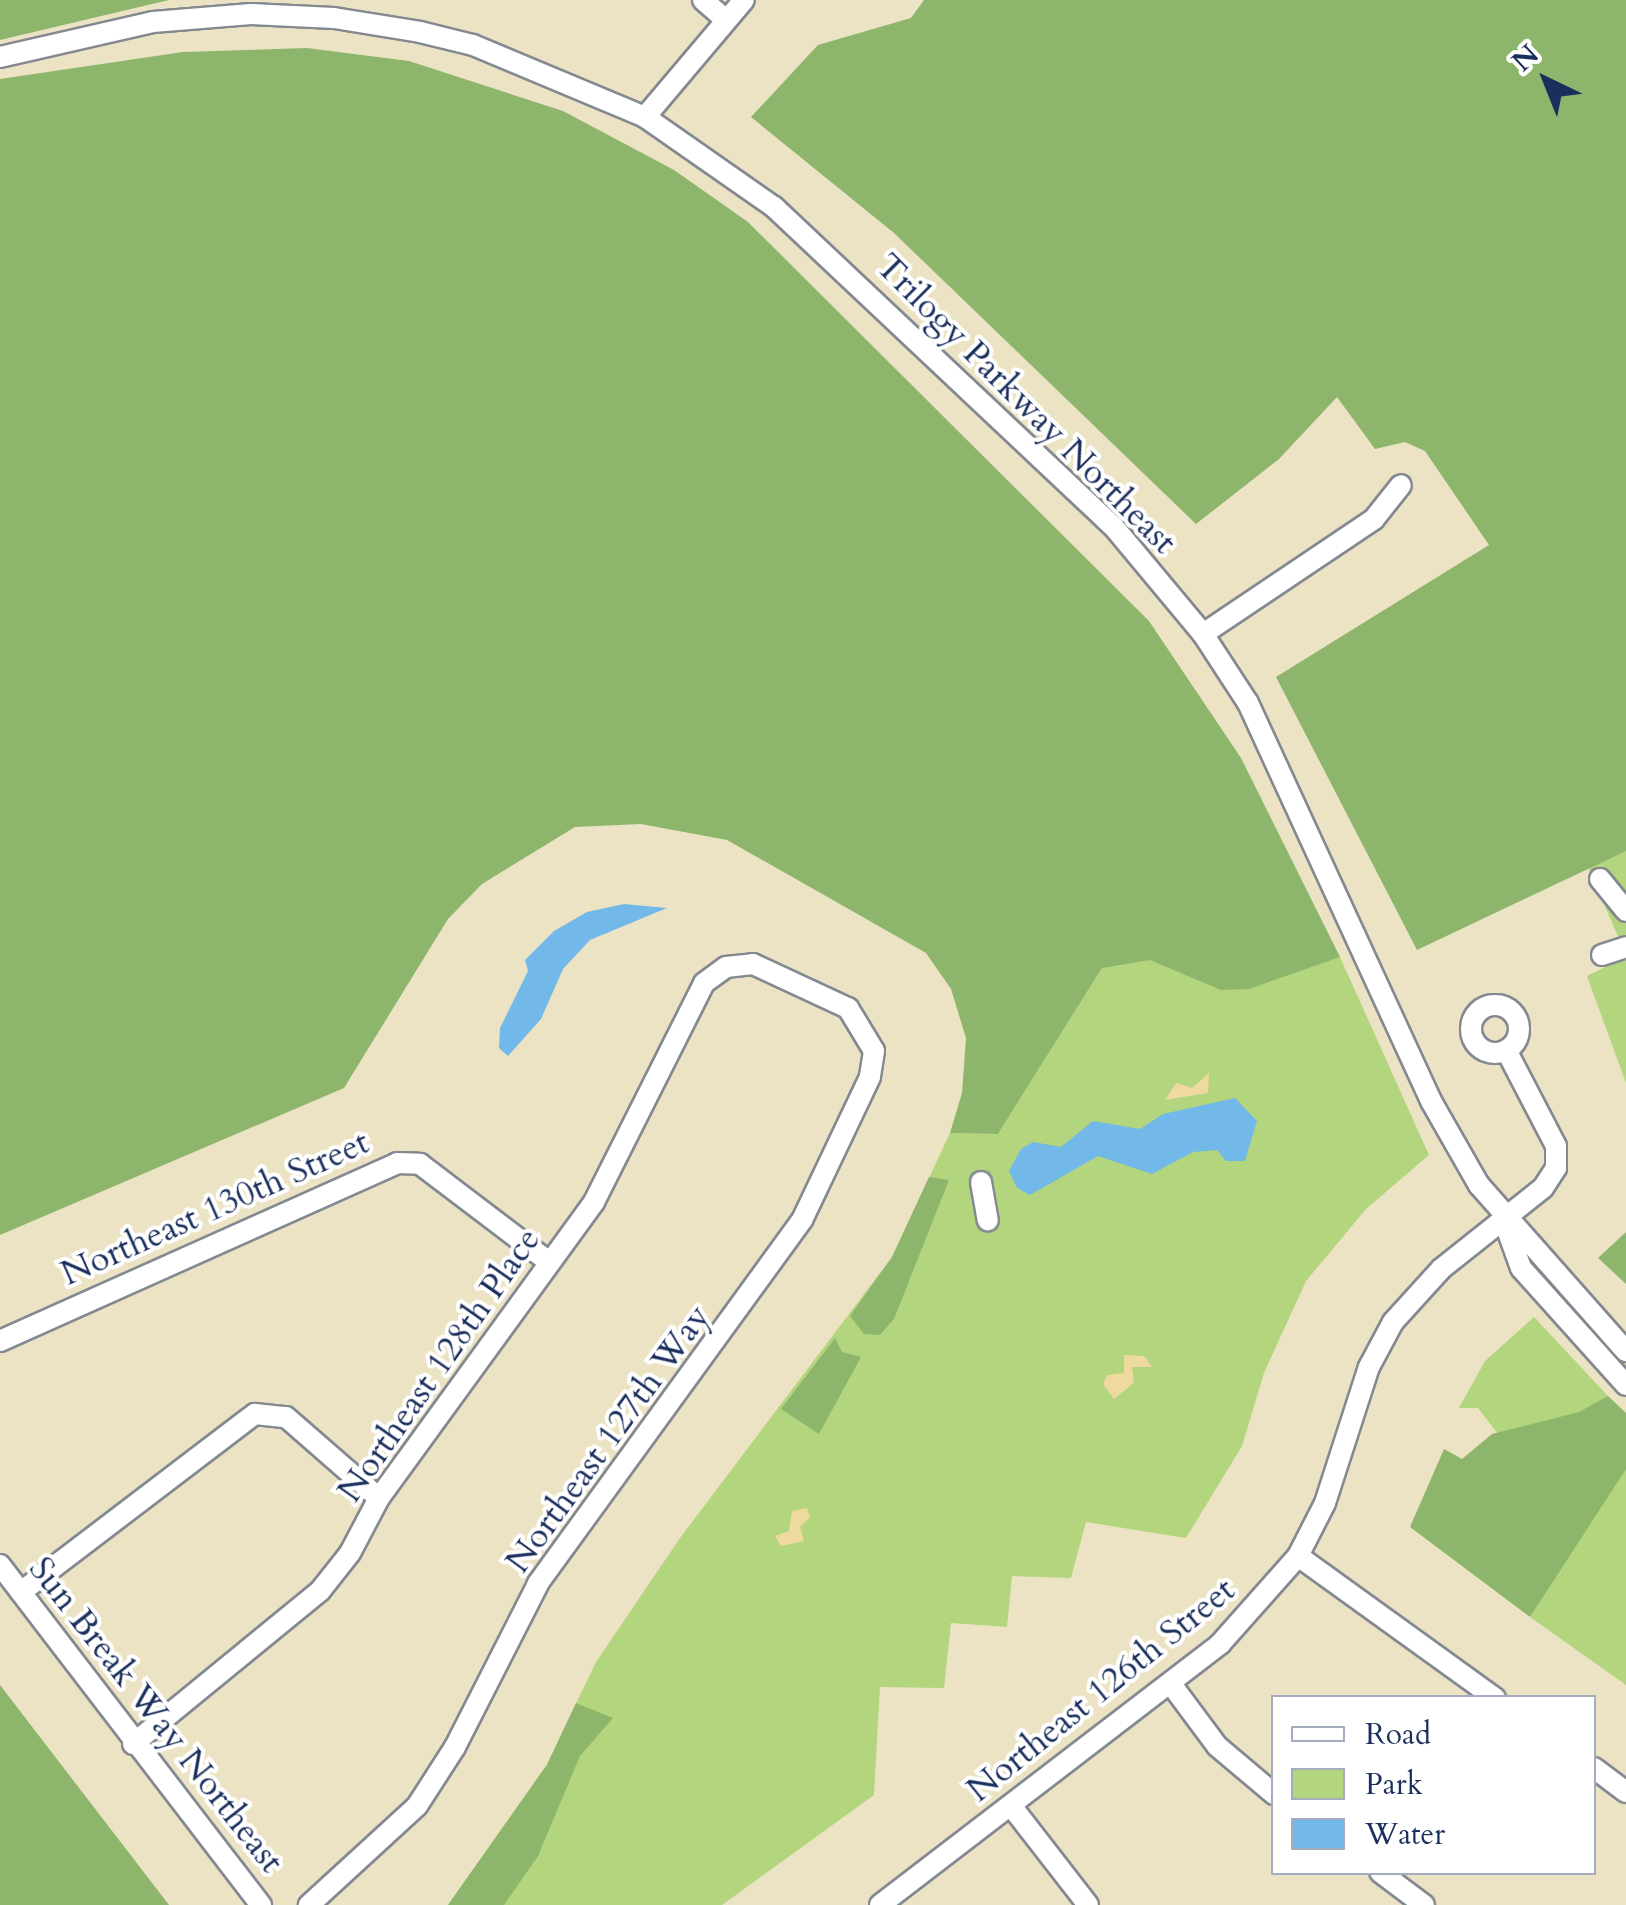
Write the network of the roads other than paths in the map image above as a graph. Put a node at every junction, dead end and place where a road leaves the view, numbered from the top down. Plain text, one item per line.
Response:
1 (703, 0) edge
2 (744, 0) edge
3 (250, 7) edge
4 (726, 20) junction
5 (0, 57) edge
6 (645, 117) junction
7 (1401, 485) dead end
8 (1203, 634) junction
9 (1600, 879) dead end
10 (1626, 912) edge
11 (1626, 947) edge
12 (1602, 955) dead end
13 (726, 967) joint
14 (1506, 1050) dead end
15 (981, 1182) dead end
16 (1503, 1219) junction
17 (988, 1220) dead end
18 (549, 1262) junction
19 (0, 1341) edge
20 (1626, 1350) edge
21 (1626, 1385) edge
22 (379, 1498) junction
23 (1298, 1556) junction
24 (0, 1565) edge
25 (21, 1592) junction
26 (1170, 1684) junction
27 (1491, 1695) edge
28 (133, 1744) junction
29 (1596, 1770) edge
30 (1271, 1791) edge
31 (1626, 1792) edge
32 (1012, 1807) junction
33 (1384, 1875) edge
34 (261, 1905) edge
35 (309, 1905) edge
36 (880, 1905) edge
37 (1088, 1905) edge
38 (1424, 1905) edge

1 - 4 street
2 - 4 street
3 - 5 street, Trilogy Parkway Northeast
3 - 6 street, Trilogy Parkway Northeast
4 - 6 street
6 - 8 street, Trilogy Parkway Northeast
7 - 8 street
8 - 16 street, Trilogy Parkway Northeast
9 - 10 street
11 - 12 street
13 - 18 street, Northeast 128th Place
13 - 35 street, Northeast 127th Way
14 - 16 street, Northeast 126th Street
15 - 17 street
16 - 20 street, Trilogy Parkway Northeast
16 - 21 street, Trilogy Parkway Northeast
16 - 23 street, Northeast 126th Street
18 - 19 street, Northeast 130th Street
18 - 22 street, Northeast 128th Place
22 - 25 street
22 - 28 street, Northeast 128th Place
23 - 26 street, Northeast 126th Street
23 - 27 street
24 - 25 street, Sun Break Way Northeast
25 - 28 street, Sun Break Way Northeast
26 - 30 street
26 - 32 street, Northeast 126th Street
28 - 34 street, Sun Break Way Northeast
29 - 31 street
32 - 36 street, Northeast 126th Street
32 - 37 street
33 - 38 street

